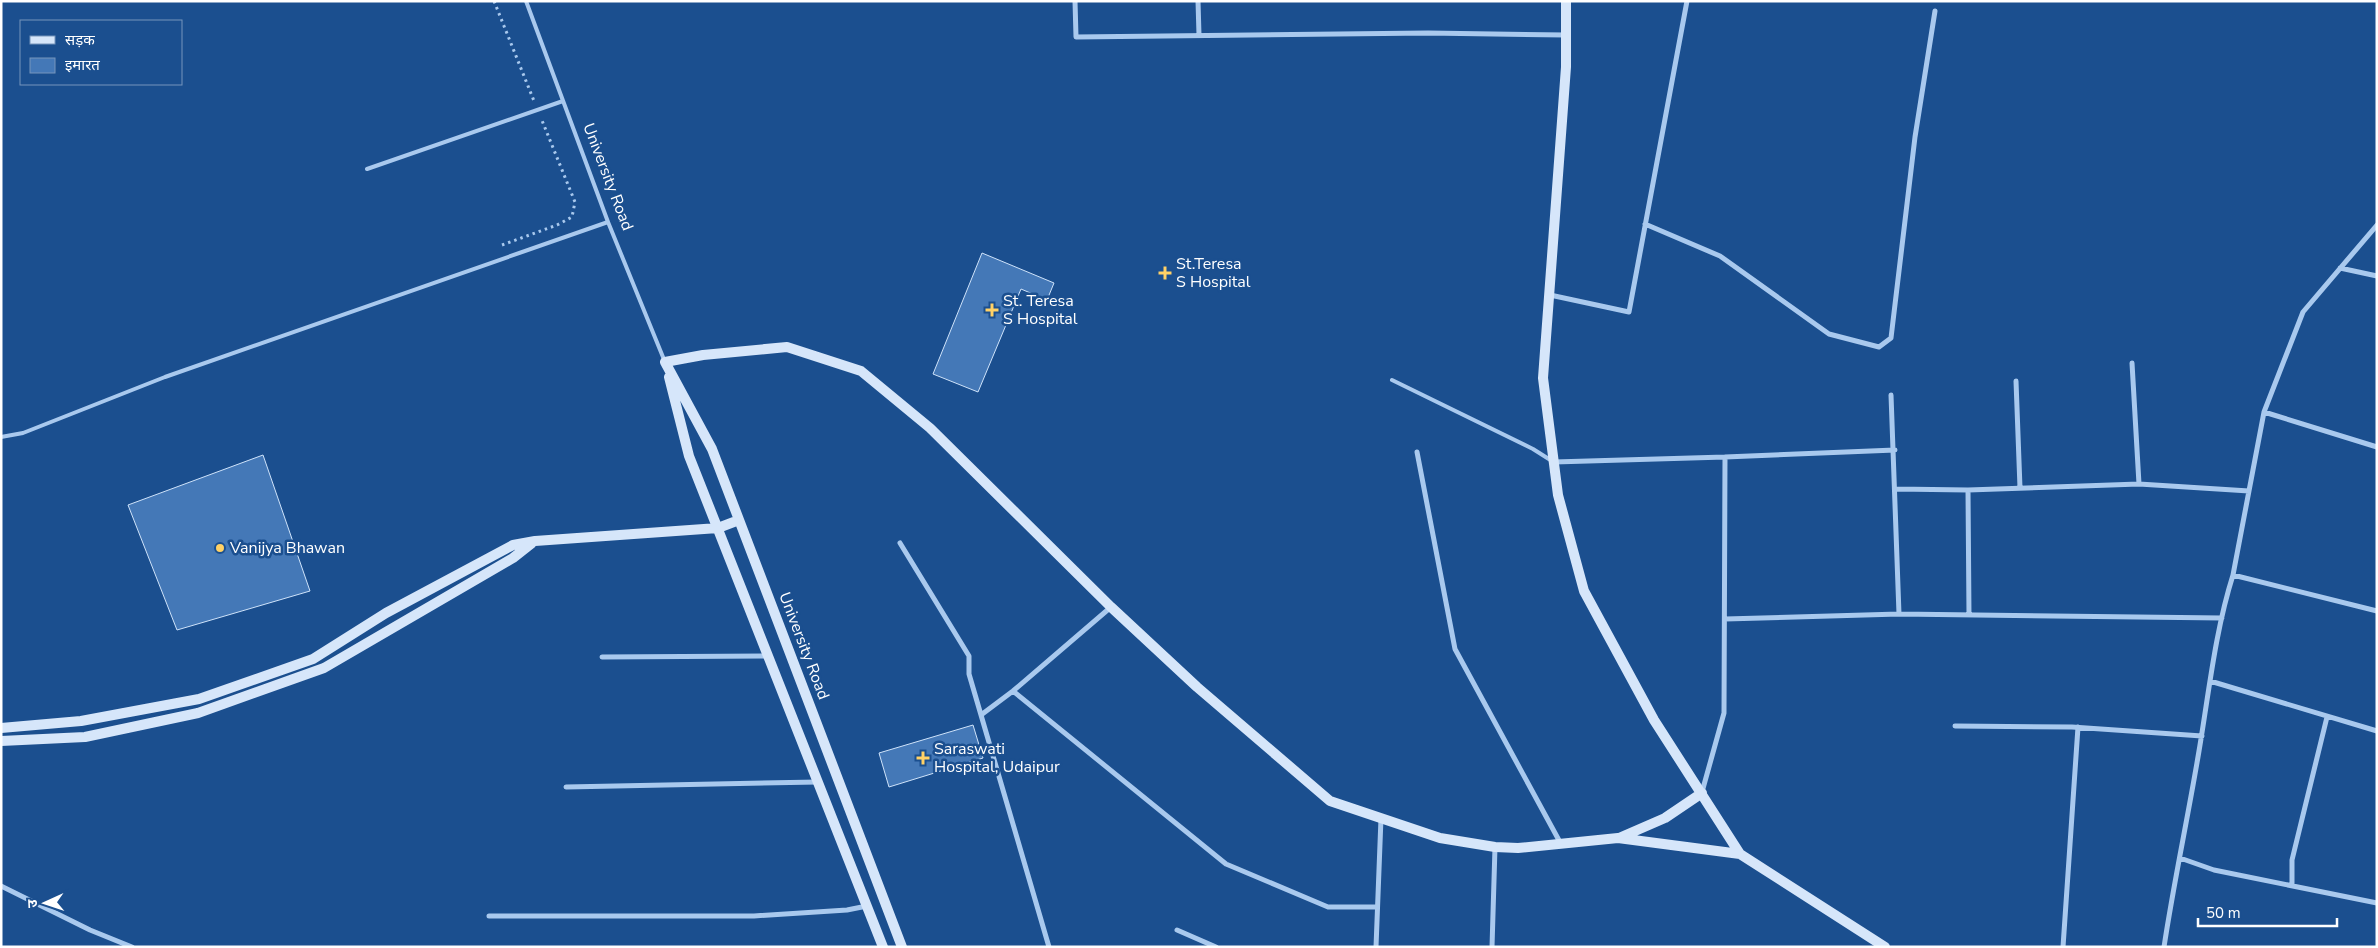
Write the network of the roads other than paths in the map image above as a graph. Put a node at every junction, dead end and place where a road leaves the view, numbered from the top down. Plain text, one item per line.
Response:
1 (526, 1) edge
2 (1075, 1) edge
3 (1198, 1) edge
4 (1566, 1) edge
5 (1688, 1) edge
6 (1935, 11) dead end
7 (1199, 35) junction
8 (1566, 35) junction
9 (563, 101) junction
10 (367, 169) dead end
11 (608, 222) junction
12 (1645, 224) junction
13 (2377, 225) edge
14 (2340, 268) junction
15 (2377, 276) edge
16 (1550, 295) junction
17 (665, 362) junction
18 (2132, 363) dead end
19 (1392, 380) dead end
20 (2016, 381) dead end
21 (1892, 395) dead end
22 (2264, 412) junction
23 (1, 437) edge
24 (2377, 447) edge
25 (1895, 450) junction
26 (1417, 452) dead end
27 (1725, 457) junction
28 (1554, 462) junction
29 (2139, 484) junction
30 (2020, 488) junction
31 (1896, 489) junction
32 (1968, 490) junction
33 (2249, 491) junction
34 (739, 520) junction
35 (718, 528) junction
36 (535, 541) junction
37 (900, 543) dead end
38 (2233, 575) junction
39 (1111, 607) junction
40 (2377, 611) edge
41 (1899, 614) junction
42 (1970, 615) junction
43 (2222, 618) junction
44 (1725, 619) junction
45 (768, 656) junction
46 (602, 657) dead end
47 (2210, 681) junction
48 (1013, 691) junction
49 (981, 715) junction
50 (2326, 717) junction
51 (1955, 726) dead end
52 (2078, 727) junction
53 (1, 728) edge
54 (2377, 731) edge
55 (2202, 736) junction
56 (1, 741) edge
57 (818, 782) junction
58 (566, 786) dead end
59 (1702, 793) junction
60 (1381, 818) junction
61 (1618, 838) junction
62 (1562, 845) junction
63 (1495, 847) junction
64 (1740, 854) junction
65 (2180, 858) junction
66 (2292, 884) junction
67 (1, 886) edge
68 (2377, 903) edge
69 (867, 906) junction
70 (1378, 907) junction
71 (488, 916) dead end
72 (1177, 930) dead end
73 (132, 947) edge
74 (883, 947) edge
75 (902, 947) edge
76 (1049, 947) edge
77 (1216, 947) edge
78 (1376, 947) edge
79 (1492, 947) edge
80 (1885, 947) edge
81 (2063, 947) edge
82 (2164, 947) edge

1 - 9 lane, University Road
2 - 7 street
3 - 7 street
4 - 8 street
5 - 12 street
6 - 12 street
7 - 8 street
8 - 16 street
9 - 10 lane
9 - 11 lane, University Road
11 - 17 lane, University Road
11 - 23 lane
12 - 16 street
13 - 14 street
14 - 15 street
14 - 22 street
16 - 28 street
17 - 34 street, University Road
17 - 35 street, University Road
17 - 39 street
18 - 29 street
19 - 28 lane
20 - 30 street
21 - 25 street
22 - 24 street
22 - 33 street
25 - 27 street
25 - 31 street
26 - 62 street
27 - 28 street
27 - 44 street
28 - 59 street
29 - 30 street
29 - 33 street
30 - 32 street
31 - 32 street
31 - 41 street
32 - 42 street
33 - 38 street
34 - 35 street
34 - 75 street, University Road
35 - 36 street
35 - 45 street, University Road
36 - 53 street
36 - 56 street
37 - 49 street
38 - 40 street
38 - 43 street
39 - 48 street
39 - 60 street
41 - 42 street
41 - 44 street
42 - 43 street
43 - 47 street
44 - 59 street
45 - 46 street
45 - 57 street, University Road
47 - 50 street
47 - 55 street
48 - 49 street
48 - 70 street
49 - 76 street
50 - 54 street
50 - 66 street
51 - 52 street
52 - 55 street
52 - 81 street
55 - 65 street
57 - 58 street
57 - 69 street, University Road
59 - 61 street
59 - 64 street
60 - 63 street
60 - 70 street
61 - 62 street
61 - 64 street
62 - 63 street
63 - 79 street
64 - 80 street
65 - 66 street
65 - 82 street
66 - 68 street
67 - 73 street
69 - 71 street
69 - 74 street, University Road
70 - 78 street
72 - 77 street

